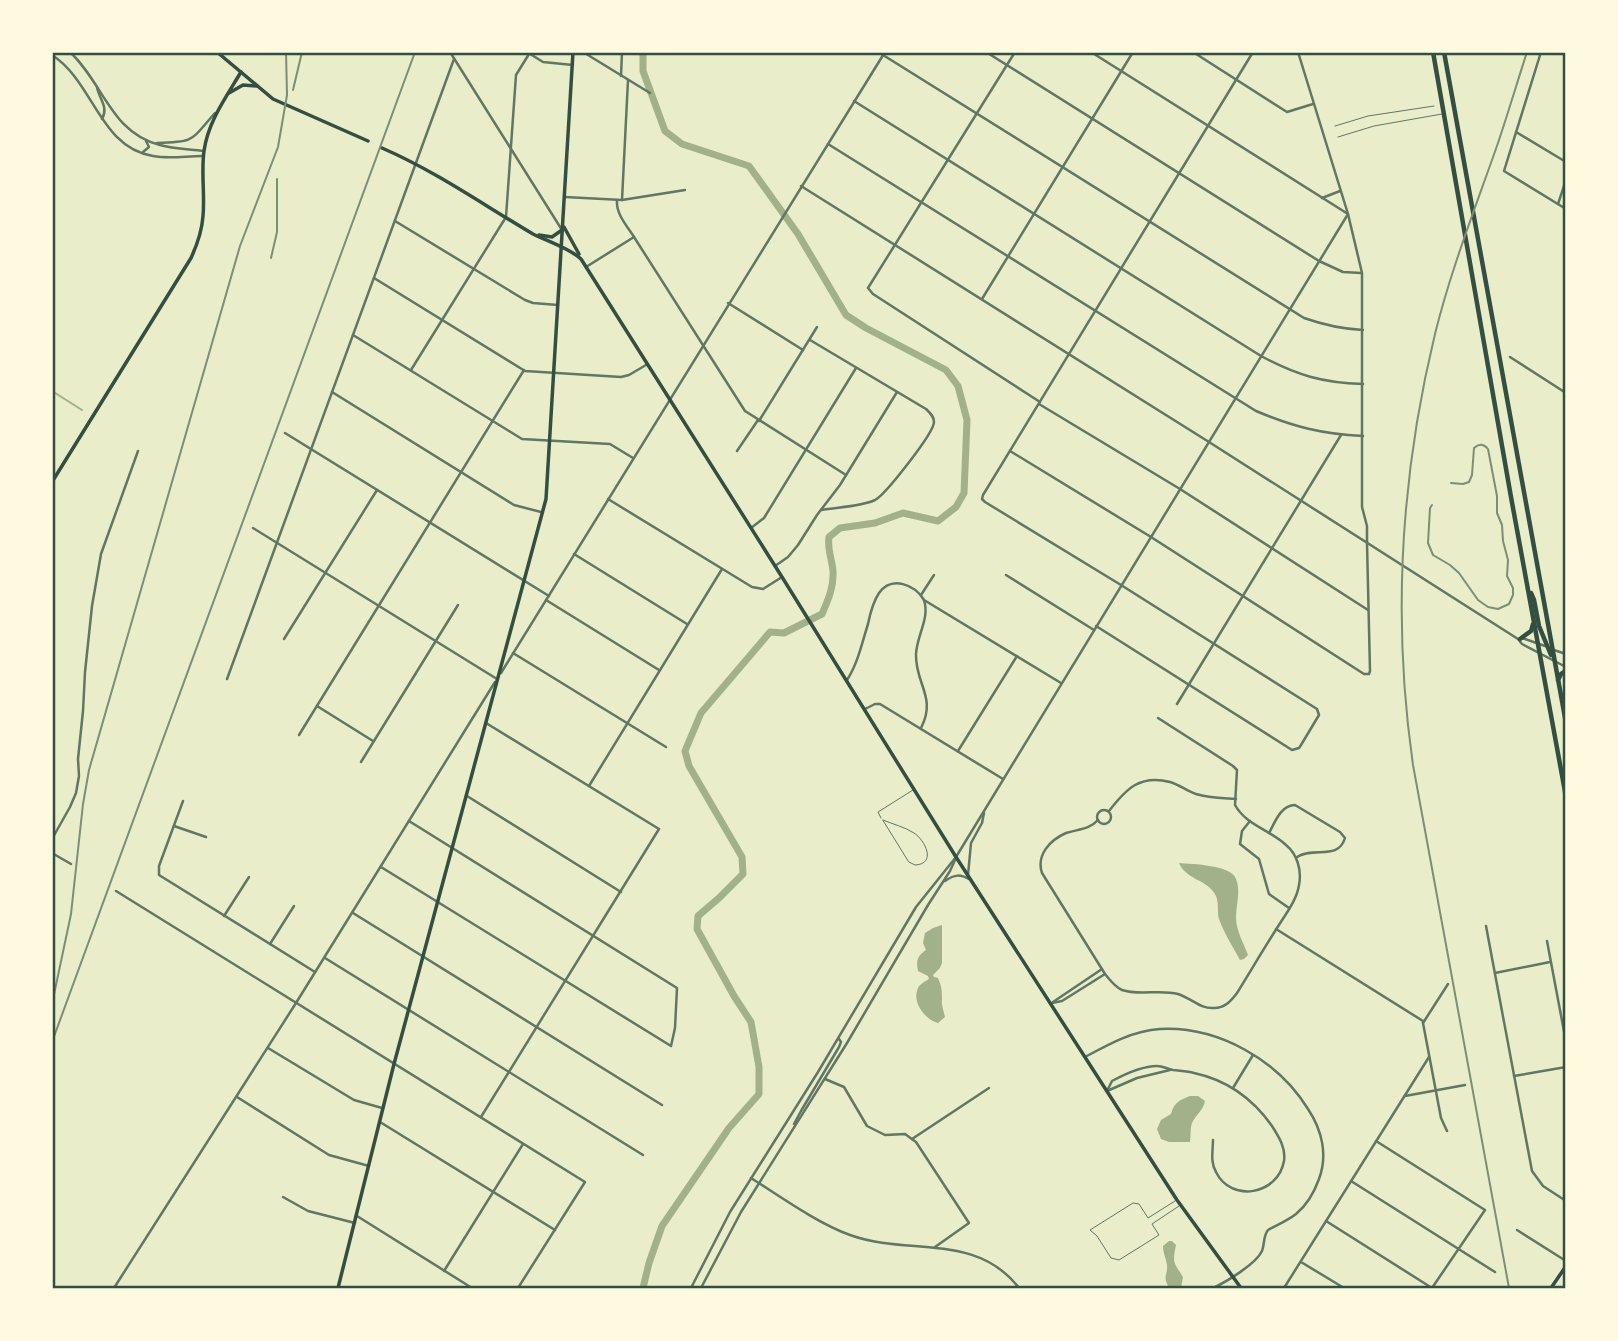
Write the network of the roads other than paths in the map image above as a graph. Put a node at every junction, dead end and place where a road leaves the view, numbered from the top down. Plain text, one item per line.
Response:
1 (217, 52) edge
2 (450, 52) edge
3 (573, 52) edge
4 (583, 52) edge
5 (622, 52) edge
6 (986, 52) edge
7 (1015, 52) edge
8 (1091, 52) edge
9 (1133, 52) edge
10 (1193, 52) edge
11 (1253, 52) edge
12 (1298, 52) edge
13 (1433, 52) edge
14 (1444, 52) edge
15 (1541, 52) edge
16 (70, 53) edge
17 (528, 53) edge
18 (884, 54) edge
19 (52, 55) edge
20 (454, 59) junction
21 (573, 65) junction
22 (1007, 66) junction
23 (241, 72) junction
24 (1121, 72) junction
25 (621, 76) junction
26 (1237, 79) junction
27 (628, 80) junction
28 (97, 86) junction
29 (257, 86) junction
30 (650, 93) dead end
31 (228, 94) junction
32 (854, 101) junction
33 (1313, 104) junction
34 (1434, 106) dead end
35 (217, 111) junction
36 (978, 113) junction
37 (1444, 114) junction
38 (102, 119) junction
39 (1092, 119) junction
40 (1335, 126) dead end
41 (1208, 127) junction
42 (1516, 132) junction
43 (1338, 137) dead end
44 (146, 140) junction
45 (368, 141) dead end
46 (157, 144) junction
47 (828, 144) junction
48 (382, 148) dead end
49 (511, 149) junction
50 (140, 153) junction
51 (204, 153) junction
52 (949, 159) junction
53 (1566, 162) edge
54 (416, 163) junction
55 (1063, 167) junction
56 (1179, 174) junction
57 (1566, 180) edge
58 (801, 186) junction
59 (685, 190) dead end
60 (1340, 191) junction
61 (565, 197) junction
62 (1322, 198) junction
63 (619, 201) junction
64 (922, 202) junction
65 (1558, 204) junction
66 (1566, 209) edge
67 (1035, 214) junction
68 (1348, 214) junction
69 (506, 217) junction
70 (395, 220) junction
71 (1150, 221) junction
72 (562, 228) junction
73 (534, 234) junction
74 (634, 237) junction
75 (895, 245) junction
76 (562, 248) junction
77 (1009, 256) junction
78 (581, 259) junction
79 (1319, 261) junction
80 (586, 267) junction
81 (1122, 268) junction
82 (474, 269) junction
83 (1362, 273) junction
84 (374, 278) junction
85 (982, 299) junction
86 (729, 303) junction
87 (558, 305) junction
88 (1290, 309) junction
89 (1095, 311) junction
90 (442, 320) junction
91 (817, 327) dead end
92 (1363, 330) junction
93 (353, 335) junction
94 (810, 340) junction
95 (702, 346) junction
96 (803, 350) junction
97 (1069, 354) junction
98 (1261, 356) junction
99 (1510, 357) dead end
100 (647, 364) junction
101 (856, 368) junction
102 (411, 370) junction
103 (524, 370) junction
104 (554, 373) junction
105 (1363, 384) junction
106 (897, 392) junction
107 (332, 393) junction
108 (1566, 393) edge
109 (669, 399) junction
110 (1235, 399) junction
111 (1039, 403) junction
112 (493, 421) junction
113 (759, 421) junction
114 (285, 433) dead end
115 (1342, 435) junction
116 (1363, 436) junction
117 (550, 440) junction
118 (1209, 442) junction
119 (311, 449) junction
120 (805, 449) junction
121 (737, 450) dead end
122 (138, 451) dead end
123 (1010, 451) junction
124 (633, 458) junction
125 (461, 472) junction
126 (846, 475) junction
127 (52, 482) edge
128 (1180, 489) junction
129 (377, 490) junction
130 (608, 499) junction
131 (1302, 501) junction
132 (821, 510) junction
133 (542, 512) junction
134 (430, 523) junction
135 (253, 528) dead end
136 (751, 528) junction
137 (1151, 537) junction
138 (277, 543) junction
139 (1367, 544) junction
140 (1272, 549) junction
141 (574, 554) junction
142 (775, 566) junction
143 (722, 569) junction
144 (325, 573) junction
145 (934, 575) dead end
146 (1006, 575) dead end
147 (782, 577) junction
148 (524, 581) junction
149 (1527, 583) junction
150 (1121, 585) junction
151 (921, 595) junction
152 (1243, 597) junction
153 (547, 598) junction
154 (924, 600) junction
155 (458, 605) dead end
156 (379, 606) junction
157 (1369, 611) junction
158 (1534, 620) junction
159 (688, 625) junction
160 (1095, 628) junction
161 (284, 639) dead end
162 (1519, 639) junction
163 (435, 641) junction
164 (1538, 643) junction
165 (1214, 644) junction
166 (1550, 648) junction
167 (513, 653) junction
168 (1539, 654) junction
169 (1566, 654) edge
170 (1017, 656) junction
171 (1554, 662) junction
172 (1566, 669) edge
173 (660, 671) junction
174 (227, 679) dead end
175 (497, 679) junction
176 (847, 680) junction
177 (1558, 681) junction
178 (1062, 683) junction
179 (1189, 685) junction
180 (1177, 705) dead end
181 (317, 706) junction
182 (865, 709) junction
183 (1158, 718) dead end
184 (486, 723) junction
185 (627, 723) junction
186 (1566, 723) edge
187 (921, 729) junction
188 (299, 734) dead end
189 (373, 741) junction
190 (666, 747) dead end
191 (958, 751) junction
192 (361, 762) dead end
193 (1003, 779) junction
194 (589, 786) junction
195 (915, 789) junction
196 (467, 796) junction
197 (1566, 797) edge
198 (1236, 799) junction
199 (183, 801) dead end
200 (985, 809) junction
201 (1109, 811) junction
202 (883, 820) junction
203 (1098, 820) junction
204 (409, 821) junction
205 (1250, 821) junction
206 (174, 826) junction
207 (1269, 833) junction
208 (206, 837) dead end
209 (52, 839) edge
210 (453, 848) junction
211 (52, 853) edge
212 (956, 857) junction
213 (1296, 858) junction
214 (71, 864) dead end
215 (381, 867) junction
216 (249, 877) dead end
217 (970, 878) junction
218 (943, 883) junction
219 (116, 891) dead end
220 (621, 892) junction
221 (438, 902) junction
222 (294, 905) dead end
223 (1289, 908) junction
224 (353, 913) junction
225 (224, 916) junction
226 (1486, 926) dead end
227 (1276, 929) junction
228 (594, 936) junction
229 (1547, 941) dead end
230 (270, 944) junction
231 (424, 956) junction
232 (325, 958) junction
233 (1551, 962) junction
234 (1102, 969) junction
235 (316, 972) junction
236 (1495, 973) junction
237 (1105, 974) junction
238 (565, 981) junction
239 (1448, 985) dead end
240 (296, 1003) junction
241 (1052, 1003) junction
242 (409, 1010) junction
243 (1423, 1023) junction
244 (537, 1027) junction
245 (839, 1038) junction
246 (1566, 1042) edge
247 (268, 1048) junction
248 (1253, 1055) junction
249 (1085, 1057) junction
250 (1429, 1057) junction
251 (394, 1064) junction
252 (1566, 1067) edge
253 (1172, 1070) junction
254 (509, 1072) junction
255 (1514, 1076) junction
256 (825, 1079) junction
257 (1465, 1085) dead end
258 (989, 1088) dead end
259 (1233, 1088) junction
260 (1435, 1090) junction
261 (1107, 1091) junction
262 (1405, 1096) junction
263 (236, 1097) junction
264 (662, 1105) dead end
265 (383, 1109) junction
266 (481, 1117) junction
267 (380, 1122) junction
268 (1447, 1131) dead end
269 (789, 1137) junction
270 (912, 1139) junction
271 (1213, 1140) dead end
272 (1376, 1141) junction
273 (523, 1144) junction
274 (643, 1155) dead end
275 (369, 1166) junction
276 (751, 1178) junction
277 (1351, 1181) junction
278 (760, 1183) junction
279 (493, 1192) junction
280 (283, 1197) dead end
281 (1177, 1200) junction
282 (1566, 1201) edge
283 (1181, 1205) junction
284 (357, 1216) junction
285 (1326, 1222) junction
286 (355, 1223) junction
287 (555, 1230) junction
288 (1517, 1230) dead end
289 (935, 1247) junction
290 (1458, 1249) junction
291 (1301, 1262) junction
292 (1566, 1264) edge
293 (444, 1271) junction
294 (1495, 1272) dead end
295 (1232, 1277) junction
296 (1432, 1288) edge
297 (1551, 1288) edge
298 (114, 1289) edge
299 (338, 1289) edge
300 (472, 1289) edge
301 (518, 1289) edge
302 (691, 1289) edge
303 (701, 1289) edge
304 (1020, 1289) edge
305 (1213, 1289) edge
306 (1241, 1289) edge
307 (1284, 1289) edge
308 (1344, 1289) edge

1 - 23 main road
2 - 20 street
3 - 21 main road
4 - 25 street
5 - 25 street
6 - 22 street
7 - 22 street
8 - 24 street
9 - 24 street
10 - 26 street
11 - 26 street
12 - 33 street
13 - 37 highway
14 - 166 highway
15 - 42 street
16 - 28 street
17 - 21 street
17 - 49 street
18 - 32 street
18 - 36 street
19 - 38 street
20 - 49 street
20 - 54 street
21 - 61 main road
22 - 36 street
22 - 39 street
23 - 29 main road
23 - 31 main road
24 - 39 street
24 - 41 street
25 - 27 street
26 - 33 street
26 - 41 street
27 - 30 street
27 - 63 street
28 - 38 street
28 - 44 street
29 - 31 main road
29 - 45 main road
31 - 35 main road
32 - 47 street
32 - 52 street
33 - 60 street
34 - 40 lane
35 - 46 street
35 - 51 main road
36 - 52 street
36 - 55 street
37 - 43 lane
37 - 149 highway
38 - 50 street
39 - 55 street
39 - 56 street
41 - 56 street
41 - 62 street
42 - 53 street
42 - 65 street
44 - 46 street
44 - 50 street
46 - 51 street
47 - 58 street
47 - 64 street
48 - 54 main road
49 - 69 street
49 - 72 street
50 - 51 street
51 - 127 main road
52 - 64 street
52 - 67 street
54 - 69 main road
54 - 70 street
55 - 67 street
55 - 71 street
56 - 71 street
56 - 79 street
57 - 65 street
58 - 75 street
58 - 86 street
59 - 63 street
60 - 62 street
60 - 68 street
61 - 63 street
61 - 72 main road
62 - 68 street
63 - 74 street
64 - 75 street
64 - 77 street
65 - 66 street
67 - 77 street
67 - 81 street
68 - 79 street
68 - 83 street
69 - 73 main road
69 - 82 street
70 - 82 street
70 - 84 street
71 - 81 street
71 - 88 street
72 - 73 main road
72 - 76 main road
72 - 78 main road
73 - 76 main road
74 - 80 street
74 - 95 street
75 - 85 street
75 - 111 street
76 - 78 main road
76 - 87 main road
77 - 85 street
77 - 89 street
78 - 80 main road
79 - 83 street
79 - 88 street
80 - 100 main road
81 - 89 street
81 - 98 street
82 - 87 street
82 - 90 street
83 - 92 street
84 - 90 street
84 - 93 street
85 - 97 street
86 - 95 street
86 - 96 street
87 - 104 main road
88 - 92 street
88 - 98 street
89 - 97 street
89 - 110 street
90 - 102 street
90 - 103 street
91 - 94 street
92 - 105 street
93 - 102 street
93 - 107 street
94 - 96 street
94 - 101 street
95 - 109 street
95 - 113 street
96 - 113 street
97 - 111 street
97 - 118 street
98 - 105 street
98 - 110 street
99 - 108 street
100 - 104 street
100 - 109 main road
101 - 106 street
101 - 120 street
102 - 112 street
103 - 104 street
103 - 112 street
104 - 117 main road
105 - 116 street
106 - 126 street
106 - 132 street
107 - 119 street
107 - 125 street
109 - 124 street
109 - 136 main road
110 - 115 street
110 - 118 street
111 - 123 street
111 - 128 street
112 - 117 street
112 - 125 street
113 - 120 street
113 - 121 street
114 - 119 street
115 - 116 street
115 - 131 street
116 - 139 street
117 - 124 street
117 - 133 main road
118 - 128 street
118 - 131 street
119 - 129 street
119 - 138 street
120 - 126 street
120 - 136 street
122 - 209 street
123 - 137 street
123 - 150 street
124 - 130 street
125 - 133 street
125 - 134 street
126 - 132 street
128 - 137 street
128 - 140 street
129 - 134 street
129 - 144 street
130 - 141 street
130 - 143 street
131 - 139 street
131 - 140 street
132 - 142 street
133 - 148 main road
134 - 148 street
134 - 156 street
135 - 138 street
136 - 142 main road
137 - 150 street
137 - 152 street
138 - 144 street
138 - 174 street
139 - 157 street
139 - 162 street
140 - 152 street
140 - 157 street
141 - 153 street
141 - 159 street
142 - 147 main road
143 - 147 street
143 - 159 street
144 - 156 street
144 - 161 street
145 - 151 street
146 - 160 street
147 - 176 main road
148 - 153 street
148 - 175 main road
149 - 158 highway
149 - 166 highway
150 - 160 street
150 - 165 street
151 - 154 street
151 - 176 street
152 - 157 street
152 - 165 street
153 - 167 street
153 - 173 street
154 - 170 street
154 - 187 street
155 - 163 street
156 - 163 street
156 - 181 street
158 - 162 highway
158 - 164 highway
159 - 173 street
160 - 178 street
160 - 179 street
162 - 164 street
162 - 168 street
163 - 175 street
163 - 189 street
164 - 166 street
164 - 168 highway
165 - 179 street
165 - 179 street
166 - 169 street
166 - 171 highway
167 - 175 street
167 - 185 street
168 - 171 street
168 - 197 highway
170 - 178 street
170 - 191 street
171 - 172 street
171 - 177 highway
172 - 177 highway
173 - 185 street
175 - 184 main road
175 - 204 street
176 - 182 main road
177 - 186 highway
178 - 193 street
179 - 180 street
181 - 188 street
181 - 189 street
182 - 187 street
182 - 195 main road
183 - 198 street
184 - 194 street
184 - 196 main road
185 - 190 street
185 - 194 street
187 - 191 street
189 - 192 street
191 - 193 street
193 - 200 street
194 - 220 street
195 - 202 lane
195 - 212 main road
196 - 210 main road
196 - 220 street
198 - 201 street
198 - 205 street
199 - 206 street
200 - 212 street
200 - 217 street
201 - 203 street
201 - 203 street
202 - 202 lane
203 - 234 street
204 - 210 street
204 - 215 street
205 - 207 street
205 - 223 street
206 - 208 street
206 - 225 street
207 - 213 street
207 - 213 street
210 - 221 main road
210 - 228 street
211 - 214 street
212 - 217 main road
212 - 218 street
212 - 245 street
213 - 223 street
215 - 221 street
215 - 224 street
216 - 225 street
217 - 218 street
217 - 241 main road
218 - 256 street
219 - 240 street
220 - 228 street
221 - 231 main road
221 - 238 street
222 - 230 street
223 - 227 street
224 - 231 street
224 - 232 street
225 - 230 street
226 - 236 street
227 - 237 street
227 - 243 street
228 - 238 street
228 - 238 street
229 - 233 street
230 - 235 street
231 - 242 main road
231 - 244 street
232 - 235 street
232 - 242 street
233 - 236 street
233 - 246 street
234 - 237 street
234 - 241 street
235 - 240 street
236 - 255 street
237 - 241 street
238 - 244 street
239 - 243 street
240 - 247 street
240 - 251 street
241 - 249 main road
242 - 251 main road
242 - 254 street
243 - 250 street
244 - 254 street
244 - 264 street
245 - 269 street
245 - 276 street
247 - 263 street
247 - 265 street
248 - 249 street
248 - 259 street
248 - 295 street
249 - 261 main road
250 - 260 street
250 - 262 street
251 - 265 main road
251 - 266 street
252 - 255 street
253 - 259 street
253 - 261 street
253 - 261 street
254 - 266 street
254 - 274 street
255 - 282 street
256 - 269 street
256 - 270 street
257 - 260 street
258 - 270 street
259 - 271 street
260 - 262 street
260 - 268 street
261 - 281 main road
262 - 272 street
263 - 275 street
263 - 298 street
265 - 267 main road
266 - 273 street
267 - 275 main road
267 - 279 street
269 - 278 street
270 - 289 street
272 - 277 street
272 - 290 street
273 - 279 street
273 - 287 street
275 - 284 main road
276 - 278 street
276 - 302 street
277 - 285 street
277 - 290 street
278 - 289 street
278 - 303 street
279 - 287 street
279 - 293 street
280 - 286 street
281 - 283 main road
281 - 283 lane
283 - 295 main road
284 - 286 main road
284 - 293 street
285 - 291 street
285 - 296 street
286 - 299 main road
287 - 301 street
288 - 292 street
289 - 304 street
290 - 294 street
290 - 296 street
291 - 307 street
291 - 308 street
292 - 297 main road
293 - 300 street
295 - 305 street
295 - 306 main road

